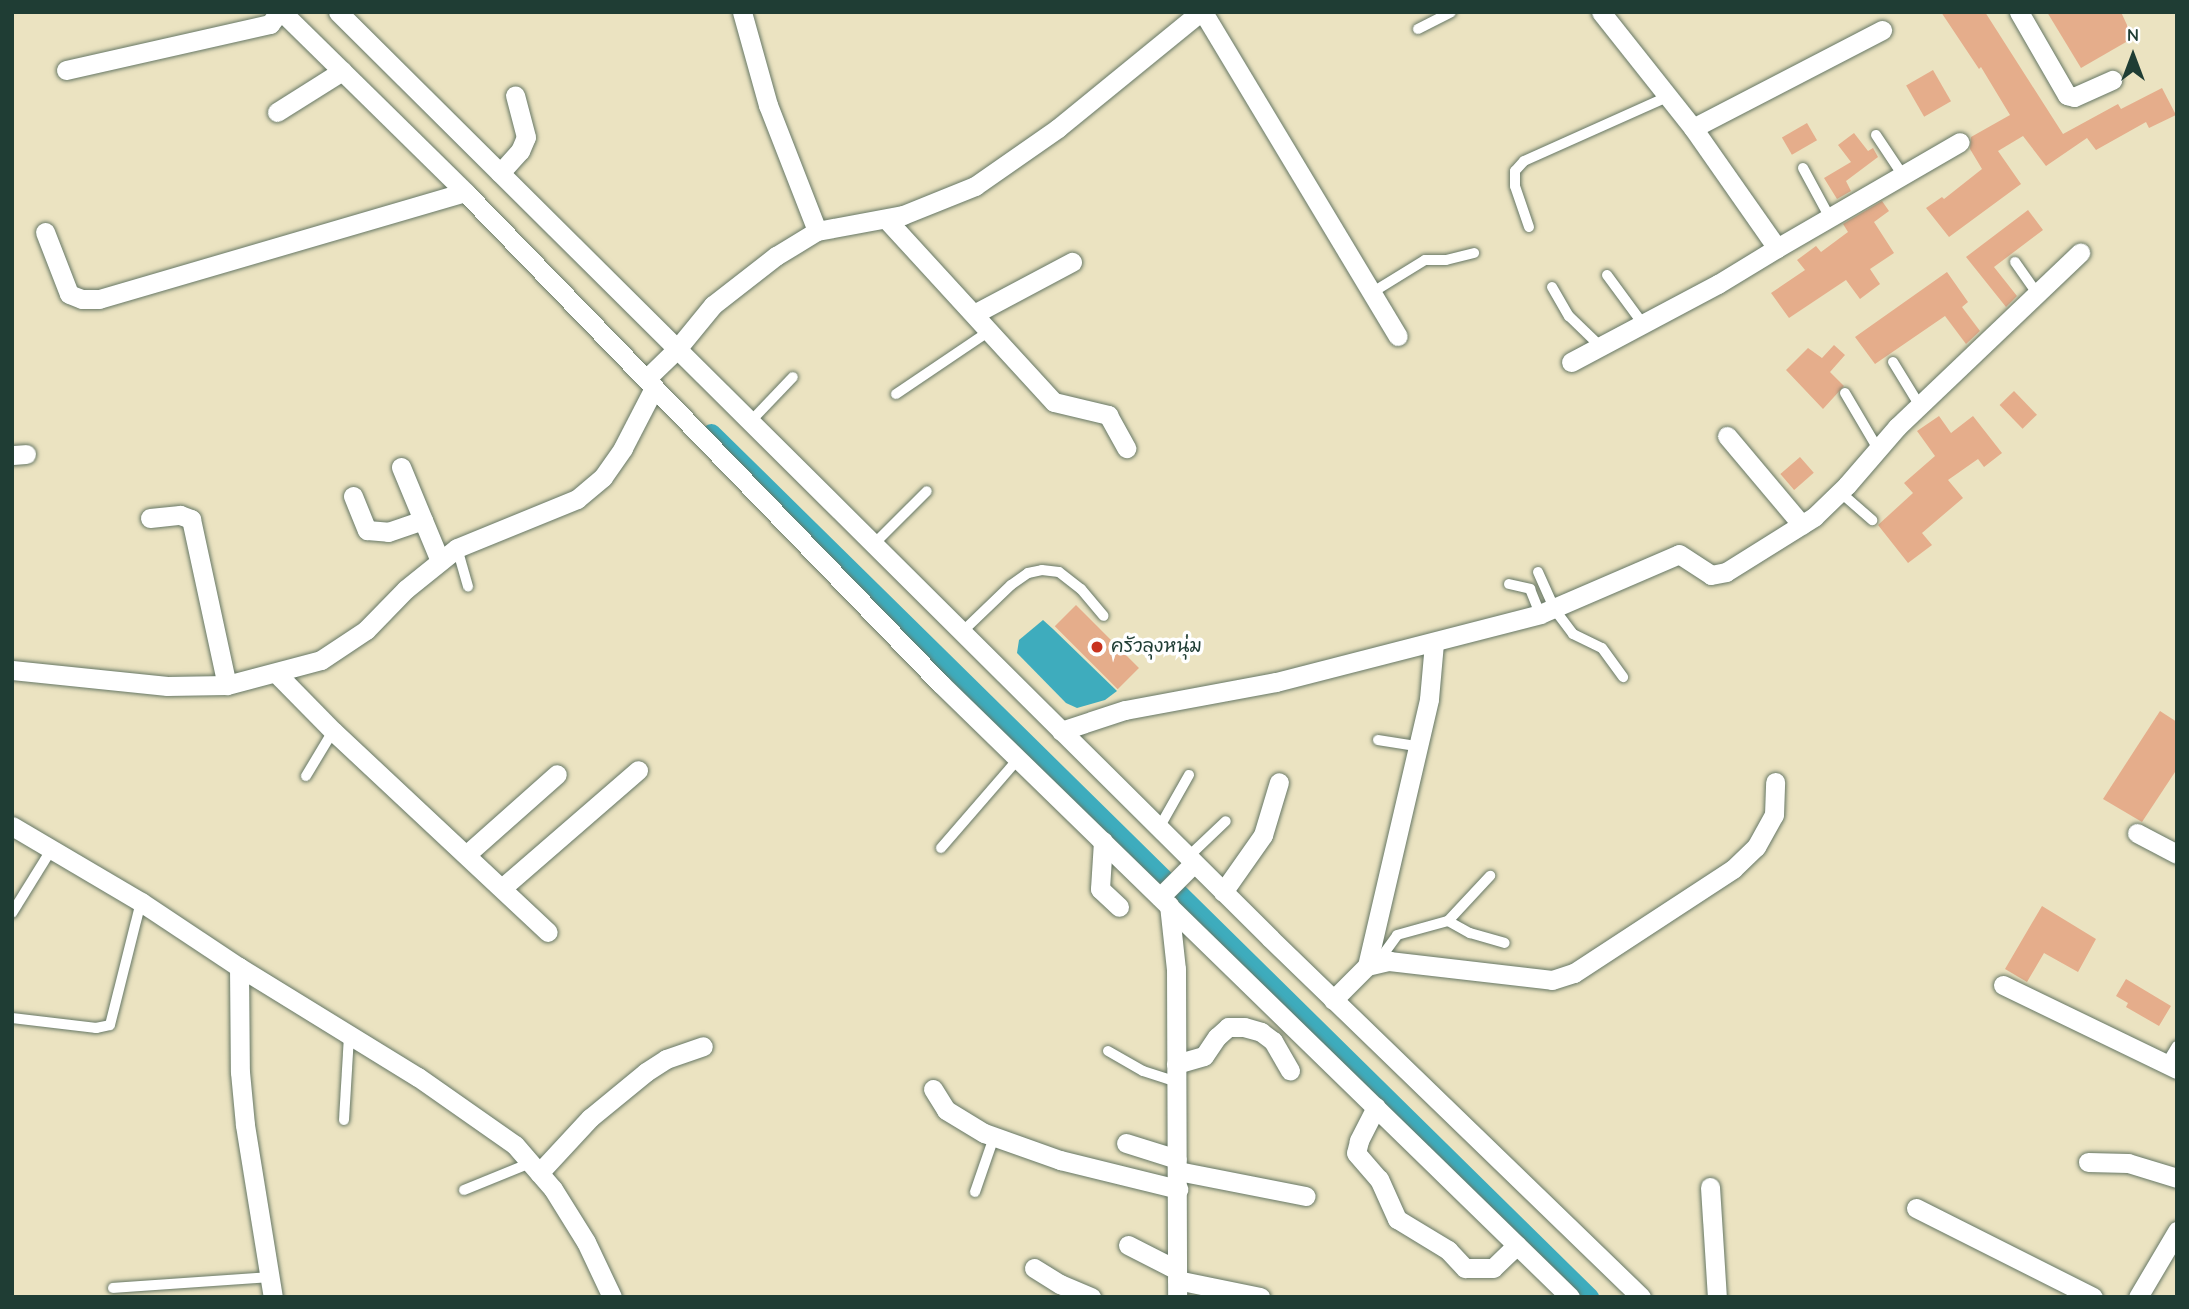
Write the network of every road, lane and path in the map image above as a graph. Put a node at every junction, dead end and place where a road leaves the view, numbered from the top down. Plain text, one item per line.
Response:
1 (281, 12) edge
2 (338, 12) edge
3 (742, 12) edge
4 (1202, 12) edge
5 (1451, 12) edge
6 (1601, 12) edge
7 (2019, 12) edge
8 (1418, 29) dead end
9 (1882, 30) dead end
10 (66, 70) dead end
11 (342, 71) junction
12 (2112, 80) dead end
13 (515, 95) dead end
14 (1667, 97) junction
15 (276, 112) dead end
16 (1693, 128) junction
17 (1876, 135) dead end
18 (1960, 142) dead end
19 (1803, 168) dead end
20 (499, 173) junction
21 (1902, 174) junction
22 (465, 192) junction
23 (1829, 216) junction
24 (887, 220) junction
25 (1529, 227) dead end
26 (817, 231) junction
27 (45, 232) dead end
28 (1777, 248) junction
29 (1474, 253) dead end
30 (2080, 253) dead end
31 (1072, 261) dead end
32 (2015, 261) dead end
33 (1607, 275) dead end
34 (1552, 287) dead end
35 (1373, 292) junction
36 (2037, 293) junction
37 (974, 314) junction
38 (1643, 324) junction
39 (988, 332) junction
40 (1398, 336) dead end
41 (1600, 346) junction
42 (674, 352) junction
43 (1571, 362) dead end
44 (1893, 362) dead end
45 (793, 377) dead end
46 (650, 381) junction
47 (1845, 393) dead end
48 (896, 394) dead end
49 (1920, 406) junction
50 (750, 422) junction
51 (1727, 436) dead end
52 (1126, 448) dead end
53 (1878, 450) junction
54 (401, 467) dead end
55 (927, 491) dead end
56 (1840, 492) junction
57 (353, 496) dead end
58 (150, 518) dead end
59 (423, 520) junction
60 (1872, 520) dead end
61 (1802, 525) junction
62 (873, 545) junction
63 (457, 548) junction
64 (440, 561) junction
65 (1538, 572) dead end
66 (1509, 584) dead end
67 (467, 586) dead end
68 (1547, 612) junction
69 (1104, 616) dead end
70 (962, 632) junction
71 (1434, 643) junction
72 (12, 670) edge
73 (277, 674) junction
74 (1623, 677) dead end
75 (227, 685) junction
76 (332, 731) junction
77 (1061, 731) junction
78 (1378, 740) dead end
79 (1416, 746) junction
80 (1018, 759) junction
81 (638, 770) dead end
82 (557, 774) dead end
83 (1189, 775) dead end
84 (306, 776) dead end
85 (1279, 782) dead end
86 (1775, 782) dead end
87 (1226, 821) dead end
88 (12, 826) edge
89 (1159, 828) junction
90 (2137, 832) dead end
91 (1103, 841) junction
92 (942, 848) dead end
93 (51, 849) junction
94 (467, 854) junction
95 (2177, 854) edge
96 (1189, 864) junction
97 (1490, 876) dead end
98 (502, 888) junction
99 (1223, 892) junction
100 (1166, 896) junction
101 (141, 902) junction
102 (1119, 907) dead end
103 (12, 913) edge
104 (1448, 921) junction
105 (548, 932) dead end
106 (1505, 943) dead end
107 (1372, 965) junction
108 (239, 967) junction
109 (2003, 985) dead end
110 (1333, 1000) junction
111 (12, 1018) edge
112 (349, 1034) junction
113 (703, 1046) dead end
114 (2177, 1046) edge
115 (1108, 1051) dead end
116 (2172, 1067) edge
117 (1290, 1071) dead end
118 (1176, 1073) junction
119 (933, 1089) dead end
120 (1376, 1107) junction
121 (344, 1119) dead end
122 (994, 1137) junction
123 (1126, 1143) dead end
124 (2088, 1162) dead end
125 (535, 1168) junction
126 (1177, 1173) junction
127 (2177, 1178) edge
128 (1710, 1187) dead end
129 (464, 1190) dead end
130 (975, 1192) dead end
131 (1306, 1196) dead end
132 (1916, 1208) dead end
133 (2177, 1231) edge
134 (1128, 1245) dead end
135 (1517, 1245) junction
136 (1034, 1268) dead end
137 (1177, 1282) edge
138 (272, 1287) edge
139 (113, 1288) dead end
140 (612, 1297) edge
141 (1091, 1297) edge
142 (1260, 1297) edge
143 (1570, 1297) edge
144 (1641, 1297) edge
145 (1717, 1297) edge
146 (2093, 1297) edge
147 (2138, 1297) edge

1 - 10 street
1 - 11 street
2 - 20 street
3 - 26 street
4 - 24 street
4 - 35 street
5 - 8 lane
6 - 14 street
7 - 12 street
9 - 16 street
11 - 15 street
11 - 22 street
13 - 20 street
14 - 16 street
14 - 25 lane
16 - 28 street
17 - 21 lane
18 - 21 street
19 - 23 lane
20 - 42 street
21 - 23 street
22 - 27 street
22 - 46 street
23 - 28 street
24 - 26 street
24 - 37 street
26 - 42 street
28 - 38 street
29 - 35 lane
30 - 36 street
31 - 37 street
32 - 36 lane
33 - 38 lane
34 - 41 lane
35 - 40 street
36 - 49 street
37 - 39 street
38 - 41 street
39 - 48 lane
39 - 52 street
41 - 43 street
42 - 46 street
42 - 50 street
44 - 49 lane
45 - 50 lane
46 - 63 street
46 - 80 street
47 - 53 lane
49 - 53 street
50 - 62 street
51 - 61 street
53 - 56 street
54 - 59 street
55 - 62 lane
56 - 60 lane
56 - 61 street
57 - 59 street
58 - 75 street
59 - 64 street
61 - 68 street
62 - 70 street
63 - 64 street
63 - 67 lane
64 - 73 street
65 - 68 lane
66 - 68 lane
68 - 71 street
68 - 74 lane
69 - 70 lane
70 - 77 street
71 - 77 street
71 - 79 street
72 - 75 street
73 - 75 street
73 - 76 street
76 - 84 lane
76 - 94 street
77 - 89 street
78 - 79 lane
79 - 107 street
80 - 91 street
80 - 92 lane
81 - 98 street
82 - 94 street
83 - 89 lane
85 - 99 street
86 - 107 street
87 - 96 lane
88 - 93 street
89 - 96 street
90 - 95 street
91 - 100 street
91 - 102 street
93 - 101 street
93 - 103 lane
94 - 98 street
96 - 99 street
96 - 100 street
97 - 104 lane
98 - 105 street
99 - 110 street
100 - 118 street
100 - 120 street
101 - 108 street
101 - 111 lane
104 - 106 lane
104 - 107 lane
107 - 110 street
108 - 112 street
108 - 138 street
109 - 116 street
110 - 144 street
112 - 121 lane
112 - 125 street
113 - 125 street
114 - 116 lane
115 - 118 lane
117 - 118 street
118 - 126 street
119 - 122 street
120 - 135 street
120 - 135 street
122 - 126 street
122 - 130 lane
123 - 126 street
124 - 127 street
125 - 129 lane
125 - 140 street
126 - 131 street
126 - 137 street
128 - 145 street
132 - 146 street
133 - 147 street
134 - 137 street
135 - 143 street
136 - 141 street
137 - 142 street
138 - 139 lane

